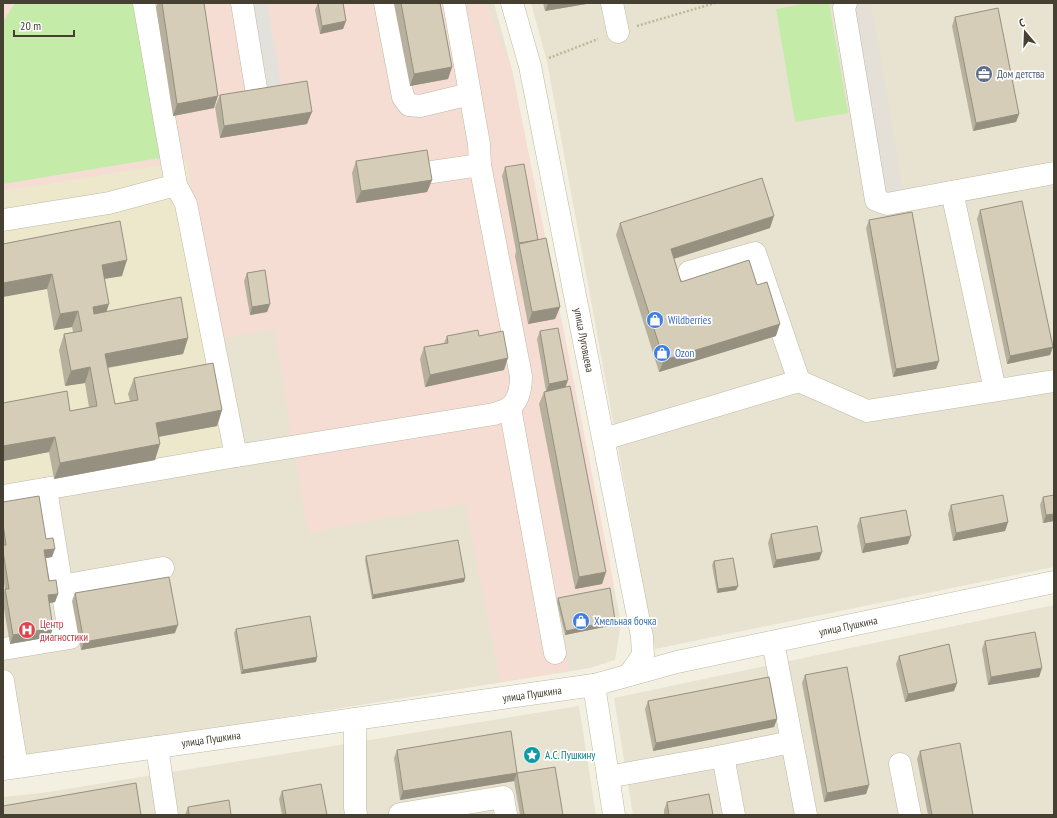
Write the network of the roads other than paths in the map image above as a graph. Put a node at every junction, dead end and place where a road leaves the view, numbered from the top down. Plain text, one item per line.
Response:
1 (144, 3) edge
2 (242, 3) edge
3 (385, 3) edge
4 (454, 3) edge
5 (512, 3) edge
6 (612, 3) edge
7 (846, 3) edge
8 (618, 32) road end
9 (256, 88) edge
10 (470, 94) junction
11 (480, 165) junction
12 (432, 172) edge
13 (1054, 173) edge
14 (176, 185) junction
15 (952, 192) junction
16 (3, 220) edge
17 (690, 272) dead end
18 (798, 381) junction
19 (1054, 381) edge
20 (995, 390) junction
21 (510, 408) junction
22 (604, 439) junction
23 (236, 456) junction
24 (46, 489) junction
25 (3, 496) edge
26 (163, 568) dead end
27 (1054, 582) edge
28 (61, 586) junction
29 (773, 642) junction
30 (3, 649) edge
31 (555, 653) dead end
32 (629, 675) junction
33 (3, 681) edge
34 (594, 685) junction
35 (355, 719) junction
36 (792, 742) junction
37 (156, 747) junction
38 (723, 756) junction
39 (900, 764) dead end
40 (10, 768) edge
41 (608, 777) junction
42 (167, 815) edge
43 (356, 815) edge
44 (398, 815) edge
45 (506, 815) edge
46 (614, 815) edge
47 (734, 815) edge
48 (806, 815) edge
49 (910, 815) edge

1 - 14 street
2 - 9 street
3 - 10 street
4 - 10 street
5 - 22 street, улица Луговцева
6 - 8 street
7 - 15 street
10 - 11 street
11 - 12 street
11 - 21 street
13 - 15 street
14 - 16 street
14 - 23 street
15 - 20 street
17 - 18 street
18 - 20 street
18 - 22 street
19 - 20 street
21 - 23 street
21 - 31 street
22 - 32 street, улица Луговцева
23 - 24 street
24 - 25 street
24 - 28 street
26 - 28 street
27 - 29 street, улица Пушкина
28 - 30 street
29 - 32 street, улица Пушкина
29 - 36 street
32 - 34 street, улица Пушкина
33 - 40 street
34 - 35 street, улица Пушкина
34 - 41 street
35 - 37 street, улица Пушкина
35 - 43 street
36 - 38 street
36 - 48 street
37 - 40 street, улица Пушкина
37 - 42 street
38 - 41 street
38 - 47 street
39 - 49 street
41 - 46 street
44 - 45 street

